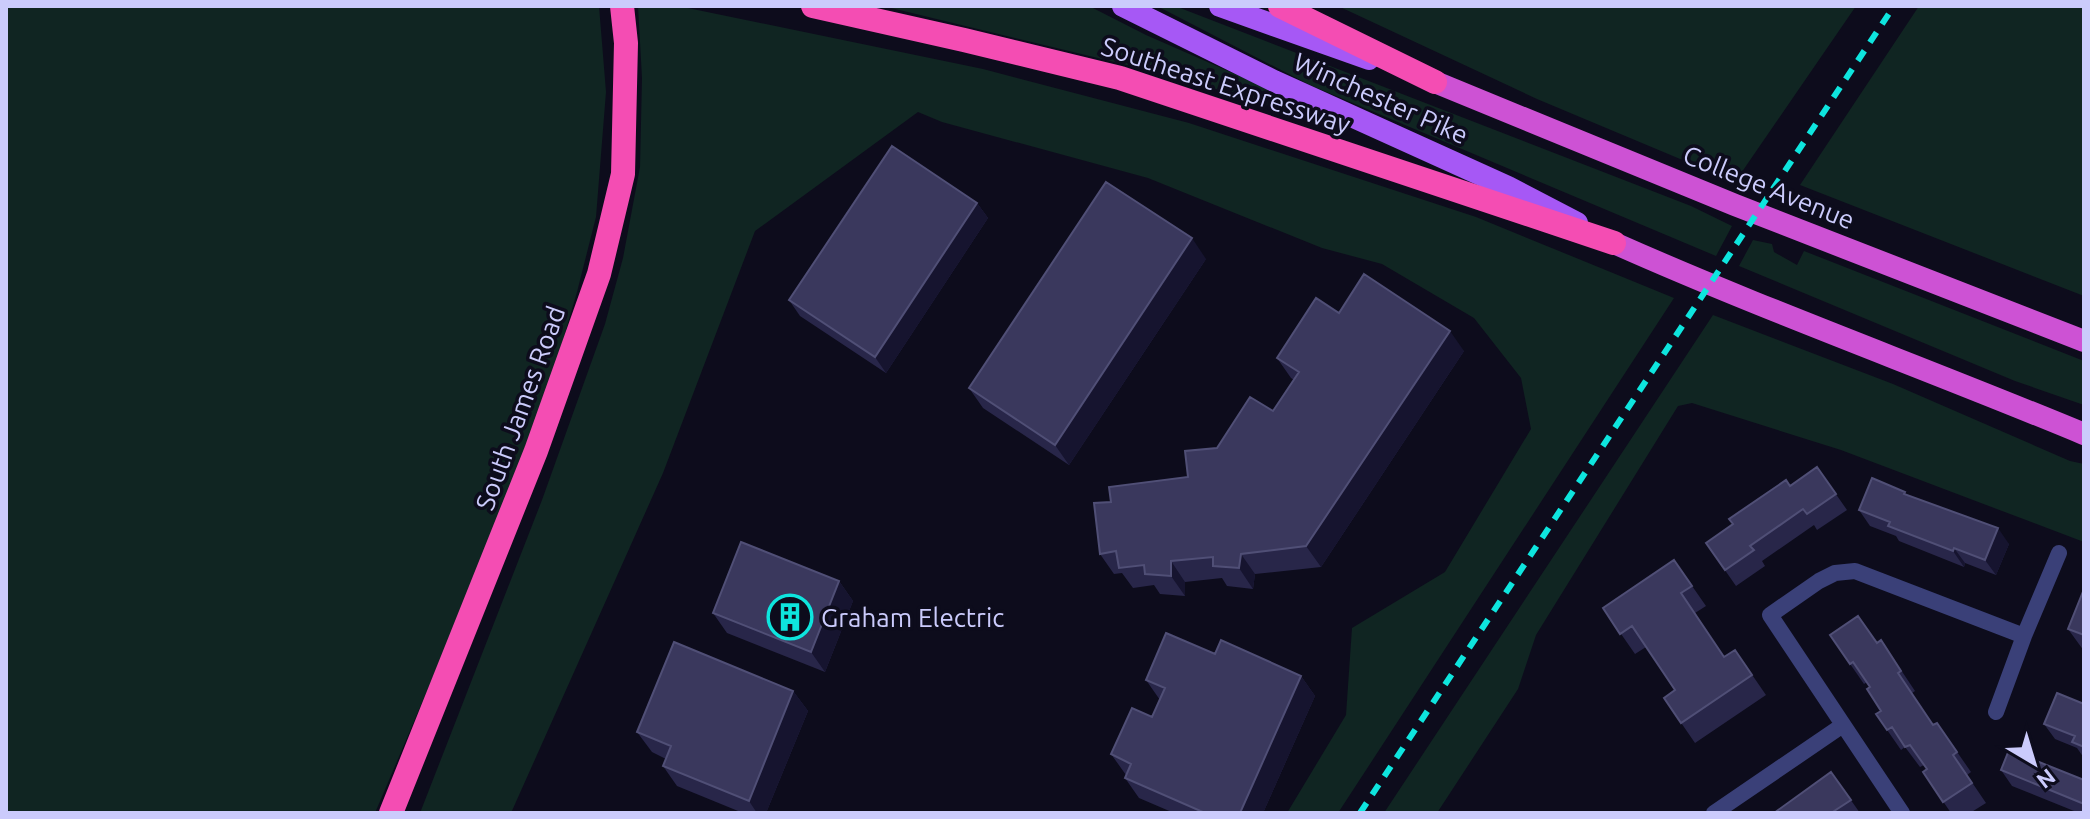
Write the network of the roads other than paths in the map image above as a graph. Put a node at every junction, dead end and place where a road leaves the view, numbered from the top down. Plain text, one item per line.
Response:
1 (622, 6) edge
2 (813, 6) edge
3 (1123, 6) edge
4 (1220, 6) edge
5 (1280, 6) edge
6 (1435, 82) junction
7 (1614, 243) junction
8 (2084, 341) edge
9 (1962, 383) junction
10 (2084, 418) edge
11 (2084, 434) edge
12 (2059, 553) dead end
13 (2024, 636) junction
14 (1996, 712) dead end
15 (1843, 725) junction
16 (391, 813) edge
17 (1714, 813) edge
18 (1902, 813) edge

1 - 16 highway, South James Road
2 - 7 highway, Southeast Expressway
3 - 7 main road, Winchester Pike
4 - 6 main road, Winchester Pike
5 - 6 highway
6 - 8 highway, College Avenue
7 - 9 highway
9 - 10 highway
9 - 11 highway
12 - 13 street
13 - 14 street
13 - 15 street
15 - 17 street
15 - 18 street

